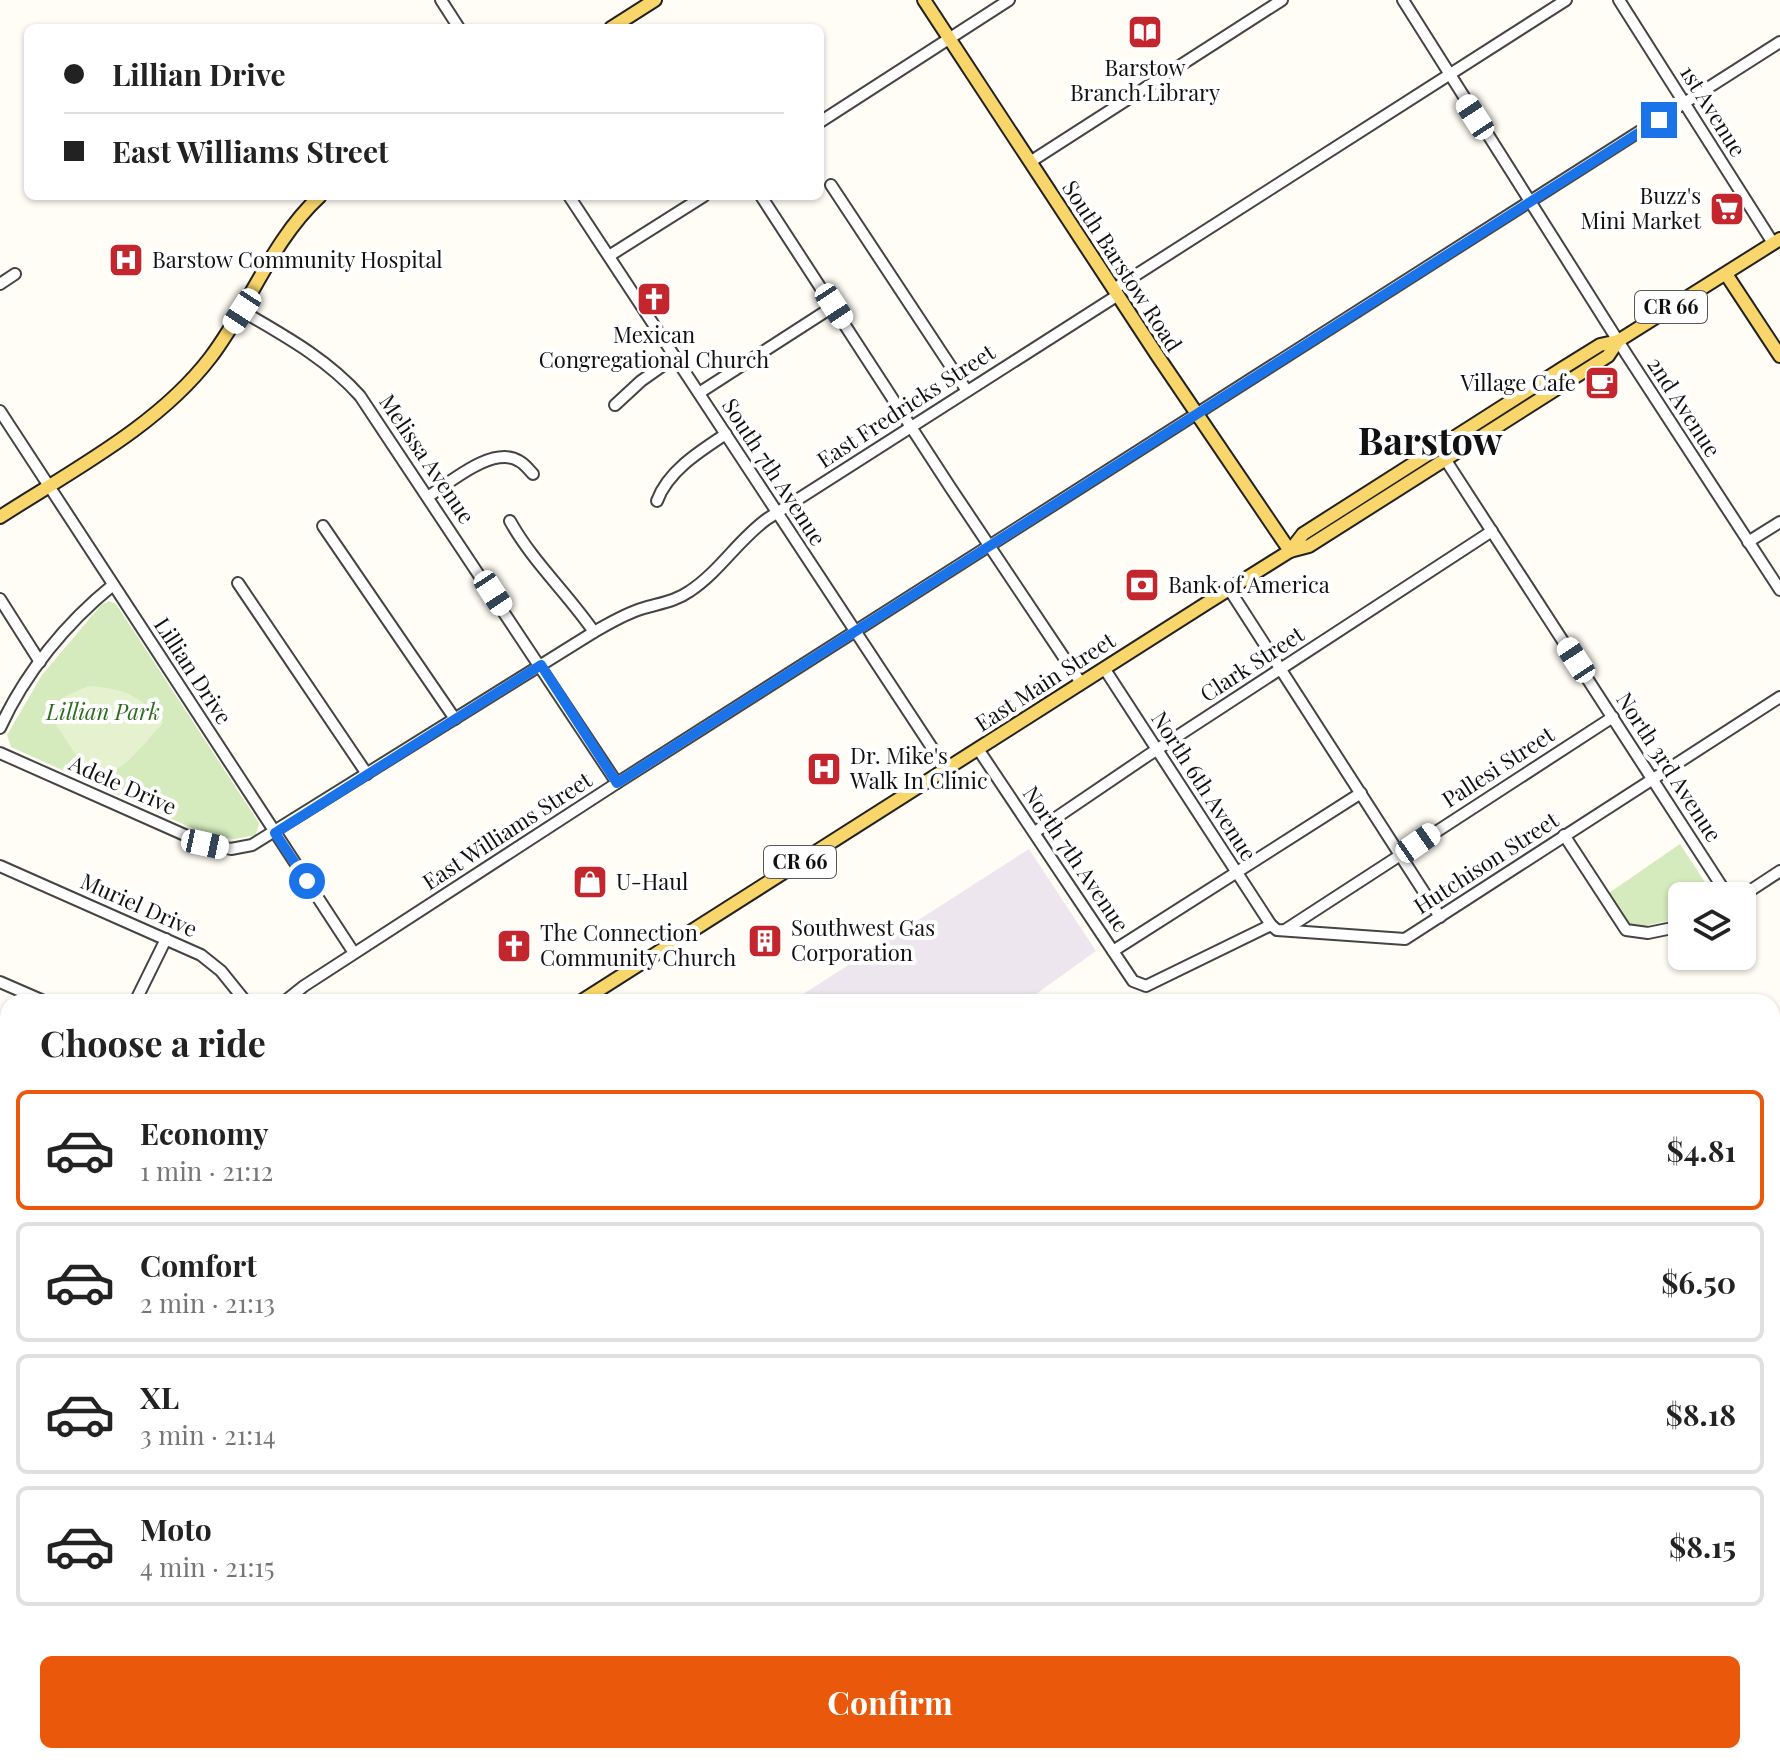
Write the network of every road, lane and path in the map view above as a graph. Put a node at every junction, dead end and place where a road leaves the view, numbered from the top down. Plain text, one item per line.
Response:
1 (441, 0) edge
2 (655, 0) edge
3 (924, 0) edge
4 (1009, 0) edge
5 (1282, 0) edge
6 (1403, 0) edge
7 (1566, 0) edge
8 (1619, 0) edge
9 (1263, 5) edge
10 (456, 24) edge
11 (617, 24) edge
12 (949, 38) junction
13 (1780, 42) edge
14 (1448, 74) junction
15 (1685, 103) junction
16 (824, 119) edge
17 (1030, 162) junction
18 (831, 185) dead end
19 (316, 200) edge
20 (572, 200) edge
21 (698, 200) edge
22 (764, 200) edge
23 (1530, 202) junction
24 (1777, 241) edge
25 (609, 256) junction
26 (15, 274) dead end
27 (1726, 274) junction
28 (0, 284) edge
29 (1116, 292) junction
30 (834, 306) junction
31 (242, 311) junction
32 (1618, 341) junction
33 (1780, 356) edge
34 (675, 357) junction
35 (967, 391) junction
36 (699, 393) junction
37 (615, 405) dead end
38 (0, 411) edge
39 (1197, 414) junction
40 (910, 426) junction
41 (726, 434) junction
42 (1445, 459) junction
43 (533, 474) dead end
44 (48, 485) junction
45 (429, 496) junction
46 (657, 501) dead end
47 (777, 513) junction
48 (0, 517) edge
49 (510, 521) dead end
50 (1780, 522) edge
51 (323, 526) dead end
52 (1492, 531) junction
53 (1748, 542) junction
54 (989, 546) junction
55 (1290, 551) junction
56 (238, 583) dead end
57 (113, 585) junction
58 (1229, 589) junction
59 (1780, 590) edge
60 (0, 599) edge
61 (594, 632) junction
62 (856, 632) junction
63 (40, 662) junction
64 (541, 665) junction
65 (1104, 668) junction
66 (1281, 670) junction
67 (1081, 683) junction
68 (1780, 697) edge
69 (1613, 717) junction
70 (455, 719) junction
71 (0, 728) edge
72 (978, 749) junction
73 (1157, 750) junction
74 (0, 753) edge
75 (946, 769) junction
76 (367, 774) junction
77 (1653, 779) junction
78 (617, 783) junction
79 (1361, 793) junction
80 (1035, 832) junction
81 (275, 833) junction
82 (1564, 835) junction
83 (1401, 855) junction
84 (0, 866) edge
85 (1780, 871) edge
86 (1237, 873) junction
87 (1719, 882) edge
88 (1756, 887) edge
89 (1440, 917) junction
90 (1271, 925) junction
91 (1668, 929) edge
92 (1285, 930) junction
93 (166, 939) junction
94 (1113, 951) junction
95 (354, 953) junction
96 (0, 982) edge
97 (28, 994) edge
98 (139, 994) edge
99 (240, 994) edge
100 (295, 994) edge
101 (593, 994) edge

1 - 10 street
2 - 11 main road
3 - 12 main road, South Barstow Road
4 - 12 street
5 - 9 street
6 - 14 street, 2nd Avenue
7 - 14 street, East Fredricks Street
8 - 15 street, 1st Avenue
9 - 17 street
12 - 16 street
12 - 17 main road, South Barstow Road
13 - 15 street, East Williams Street
14 - 23 street, 2nd Avenue
14 - 29 street, East Fredricks Street
15 - 23 street, East Williams Street
15 - 24 street, 1st Avenue
17 - 29 main road, South Barstow Road
18 - 35 street
19 - 31 main road
20 - 25 street, South 7th Avenue
21 - 25 street
22 - 30 street
23 - 32 street, 2nd Avenue
23 - 39 street, East Williams Street
24 - 27 main road, CR 66
25 - 34 street, South 7th Avenue
26 - 28 street
27 - 32 main road, East Main Street / CR 66
27 - 33 main road
29 - 35 street, East Fredricks Street
29 - 39 main road, South Barstow Road
30 - 36 street
30 - 40 street
31 - 44 main road
31 - 45 street, Melissa Avenue
32 - 42 main road, East Main Street / CR 66
32 - 53 street, 2nd Avenue
32 - 55 main road, East Main Street / CR 66
34 - 36 street, South 7th Avenue
34 - 37 street
35 - 40 street, East Fredricks Street
36 - 41 street, South 7th Avenue
38 - 44 street, Lillian Drive
39 - 54 street, East Williams Street
39 - 55 main road, South Barstow Road
40 - 47 street, East Fredricks Street
40 - 54 street
41 - 46 street
41 - 47 street, South 7th Avenue
42 - 52 street, North 3rd Avenue
42 - 55 main road, East Main Street / CR 66
43 - 45 street
44 - 48 main road
44 - 57 street, Lillian Drive
45 - 64 street, Melissa Avenue
47 - 61 street, East Fredricks Street
47 - 62 street, South 7th Avenue
49 - 61 street
50 - 53 street
51 - 70 street
52 - 66 street, Clark Street
52 - 69 street, North 3rd Avenue
53 - 59 street, 2nd Avenue
54 - 62 street, East Williams Street
54 - 67 street
55 - 58 main road, East Main Street / CR 66
56 - 76 street
57 - 63 street
57 - 81 street, Lillian Drive
58 - 65 main road, East Main Street / CR 66
58 - 66 street
60 - 63 street
61 - 64 street, East Fredricks Street
62 - 75 street, South 7th Avenue
62 - 78 street, East Williams Street
63 - 71 street
64 - 70 street, East Fredricks Street
64 - 78 street, Melissa Avenue
65 - 67 main road, East Main Street / CR 66
65 - 73 street, North 6th Avenue
66 - 73 street, Clark Street
66 - 79 street
67 - 72 main road, East Main Street / CR 66
68 - 77 street, Hutchison Street
69 - 77 street, North 3rd Avenue
69 - 83 street, Pallesi Street
70 - 76 street, East Fredricks Street
72 - 75 main road, East Main Street / CR 66
72 - 80 street, North 7th Avenue
73 - 80 street, Clark Street
73 - 86 street, North 6th Avenue
74 - 81 street, Adele Drive
75 - 101 main road, East Main Street / CR 66
76 - 81 street, East Fredricks Street
77 - 82 street, Hutchison Street
77 - 87 street, North 3rd Avenue
78 - 95 street, East Williams Street
79 - 83 street
79 - 86 street
80 - 94 street, North 7th Avenue
81 - 95 street, Lillian Drive
82 - 89 street, Hutchison Street
82 - 91 street
83 - 89 street
83 - 92 street, Pallesi Street
84 - 93 street, Muriel Drive
85 - 88 street
86 - 90 street, North 6th Avenue
86 - 94 street
89 - 92 street, Hutchison Street
90 - 92 street, Hutchison Street
90 - 94 street, North 7th Avenue
93 - 98 street
93 - 99 street, Muriel Drive
95 - 100 street, East Williams Street
96 - 97 street

